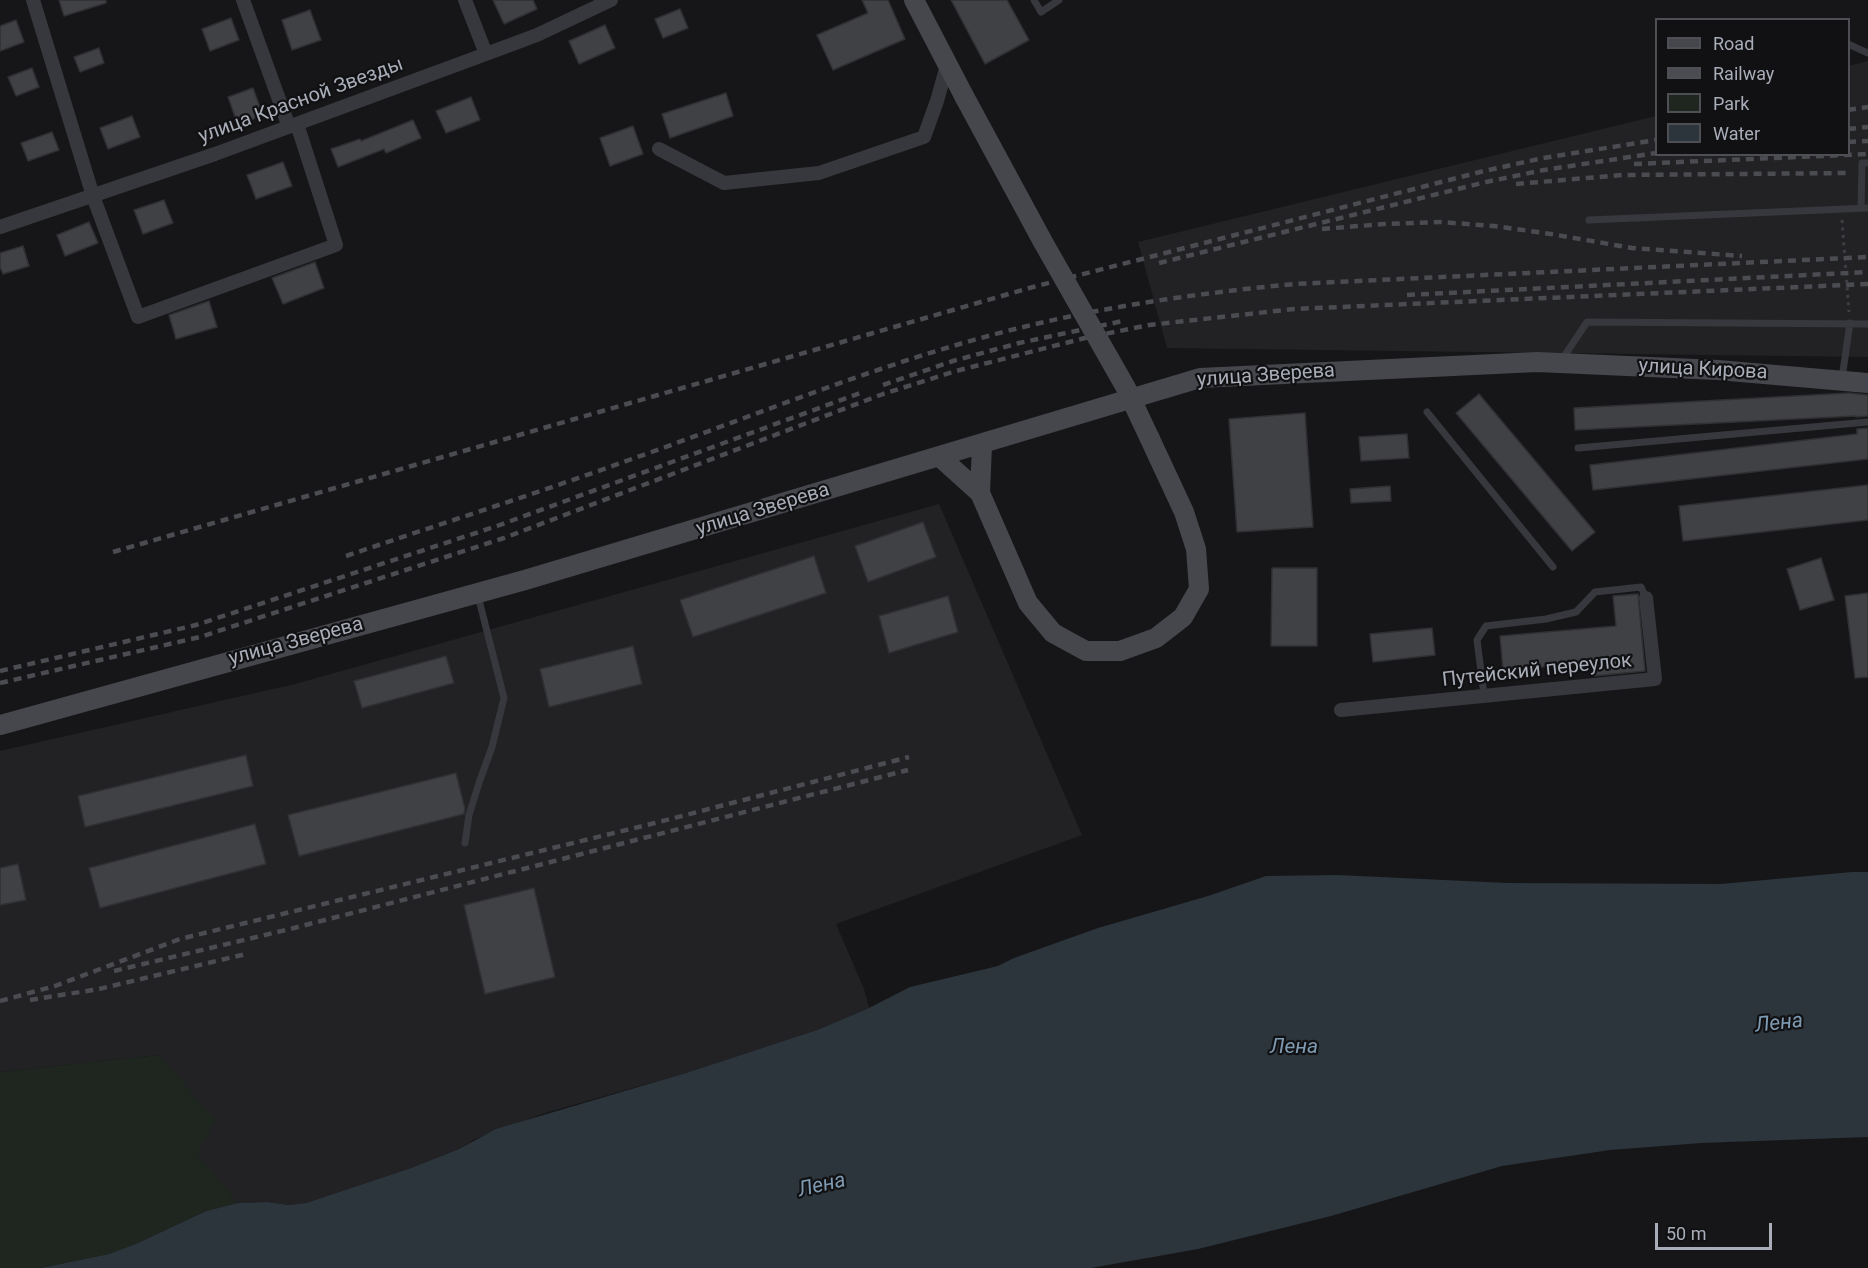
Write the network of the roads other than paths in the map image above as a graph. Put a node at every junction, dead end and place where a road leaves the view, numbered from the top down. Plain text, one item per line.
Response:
1 (33, 0) edge
2 (243, 0) edge
3 (465, 0) edge
4 (611, 0) edge
5 (914, 0) edge
6 (1034, 0) edge
7 (1059, 0) edge
8 (1850, 45) edge
9 (1868, 53) edge
10 (486, 54) junction
11 (947, 65) junction
12 (293, 125) junction
13 (659, 149) dead end
14 (1868, 163) edge
15 (93, 196) junction
16 (1864, 208) edge
17 (1589, 220) dead end
18 (0, 227) edge
19 (1850, 324) junction
20 (1868, 324) edge
21 (1537, 362) joint
22 (1559, 363) junction
23 (1842, 381) junction
24 (1868, 383) edge
25 (1427, 412) dead end
26 (1868, 422) edge
27 (982, 444) junction
28 (1578, 448) dead end
29 (940, 457) junction
30 (980, 493) junction
31 (1553, 567) dead end
32 (477, 593) junction
33 (1646, 598) joint
34 (1484, 695) junction
35 (1341, 710) dead end
36 (0, 725) edge
37 (465, 843) dead end

1 - 15 street
2 - 12 street
3 - 10 street
4 - 10 street, улица Красной Звезды
5 - 11 main road
6 - 7 lane
8 - 9 lane
10 - 12 street, улица Красной Звезды
11 - 13 street
11 - 30 main road, bridge
12 - 15 street, улица Красной Звезды
12 - 15 street
14 - 16 lane
15 - 18 street, улица Красной Звезды
16 - 17 lane
19 - 20 lane
19 - 22 lane
19 - 23 lane
21 - 22 main road, улица Кирова
21 - 27 main road, улица Зверева
22 - 23 main road, улица Кирова
23 - 24 main road, улица Кирова
25 - 31 lane
26 - 28 lane
27 - 29 main road, улица Зверева
27 - 30 main road
29 - 30 main road
29 - 32 main road, улица Зверева
32 - 36 main road, улица Зверева
32 - 37 lane
33 - 34 lane
33 - 34 street, Путейский переулок
34 - 35 street, Путейский переулок

